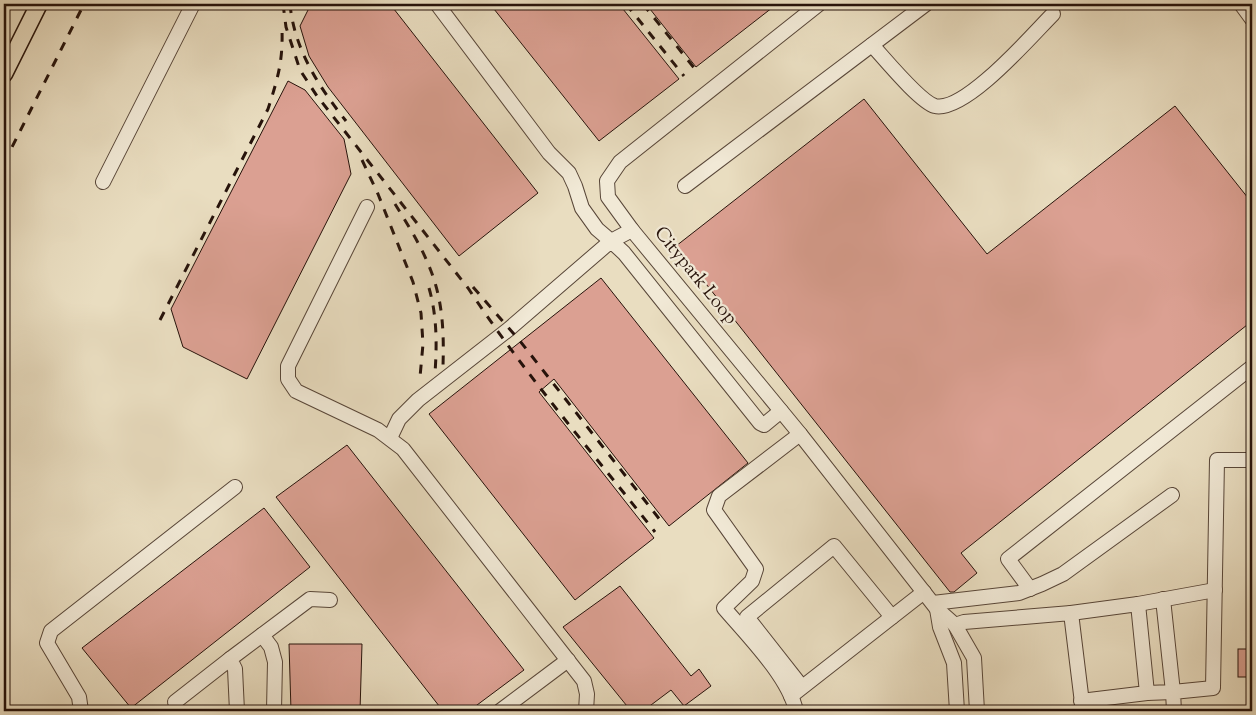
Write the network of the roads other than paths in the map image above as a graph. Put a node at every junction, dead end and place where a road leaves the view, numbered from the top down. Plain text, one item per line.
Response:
1 (40, 4) edge
2 (192, 4) edge
3 (437, 4) edge
4 (820, 4) edge
5 (926, 4) edge
6 (1241, 4) edge
7 (1053, 14) dead end
8 (1252, 19) edge
9 (872, 45) junction
10 (4, 74) edge
11 (103, 182) dead end
12 (684, 186) dead end
13 (367, 207) dead end
14 (632, 230) junction
15 (611, 241) junction
16 (1252, 367) edge
17 (755, 379) junction
18 (736, 394) junction
19 (781, 411) junction
20 (800, 434) junction
21 (390, 438) junction
22 (1252, 460) edge
23 (236, 487) dead end
24 (1172, 495) dead end
25 (1030, 589) junction
26 (1215, 590) junction
27 (924, 592) junction
28 (330, 600) dead end
29 (1163, 600) junction
30 (1138, 604) junction
31 (935, 606) junction
32 (1071, 613) junction
33 (892, 617) junction
34 (955, 625) junction
35 (262, 635) junction
36 (230, 659) junction
37 (568, 660) junction
38 (797, 692) junction
39 (1173, 692) junction
40 (1147, 693) junction
41 (175, 702) dead end
42 (1082, 706) edge
43 (274, 710) edge
44 (81, 711) edge
45 (237, 711) edge
46 (500, 711) edge
47 (586, 711) edge
48 (796, 711) edge
49 (957, 711) edge
50 (977, 711) edge
51 (1174, 711) edge

1 - 10 main road
2 - 11 street
3 - 15 street
4 - 14 street, Citypark Loop
5 - 9 street
6 - 8 street
7 - 9 street
9 - 12 street
13 - 21 street
14 - 15 street
14 - 17 street, Citypark Loop
15 - 18 street
15 - 21 street
16 - 25 street
17 - 18 street
17 - 19 street, Citypark Loop
18 - 19 street
19 - 20 street, Citypark Loop
20 - 27 street, Citypark Loop
20 - 38 street
21 - 37 street
22 - 26 street
23 - 44 street
24 - 25 street
25 - 31 street
26 - 29 street
26 - 39 street
27 - 31 street, Citypark Loop
27 - 33 street
28 - 35 street
29 - 30 street
29 - 39 street
30 - 32 street
30 - 40 street
31 - 34 street, Citypark Loop
31 - 49 street, Citypark Loop
32 - 34 street
32 - 42 street
33 - 38 street
33 - 38 street
34 - 50 street, Citypark Loop
35 - 36 street
35 - 43 street
36 - 41 street
36 - 45 street
37 - 46 street
37 - 47 street
38 - 48 street
39 - 40 street
39 - 51 street
40 - 42 street

